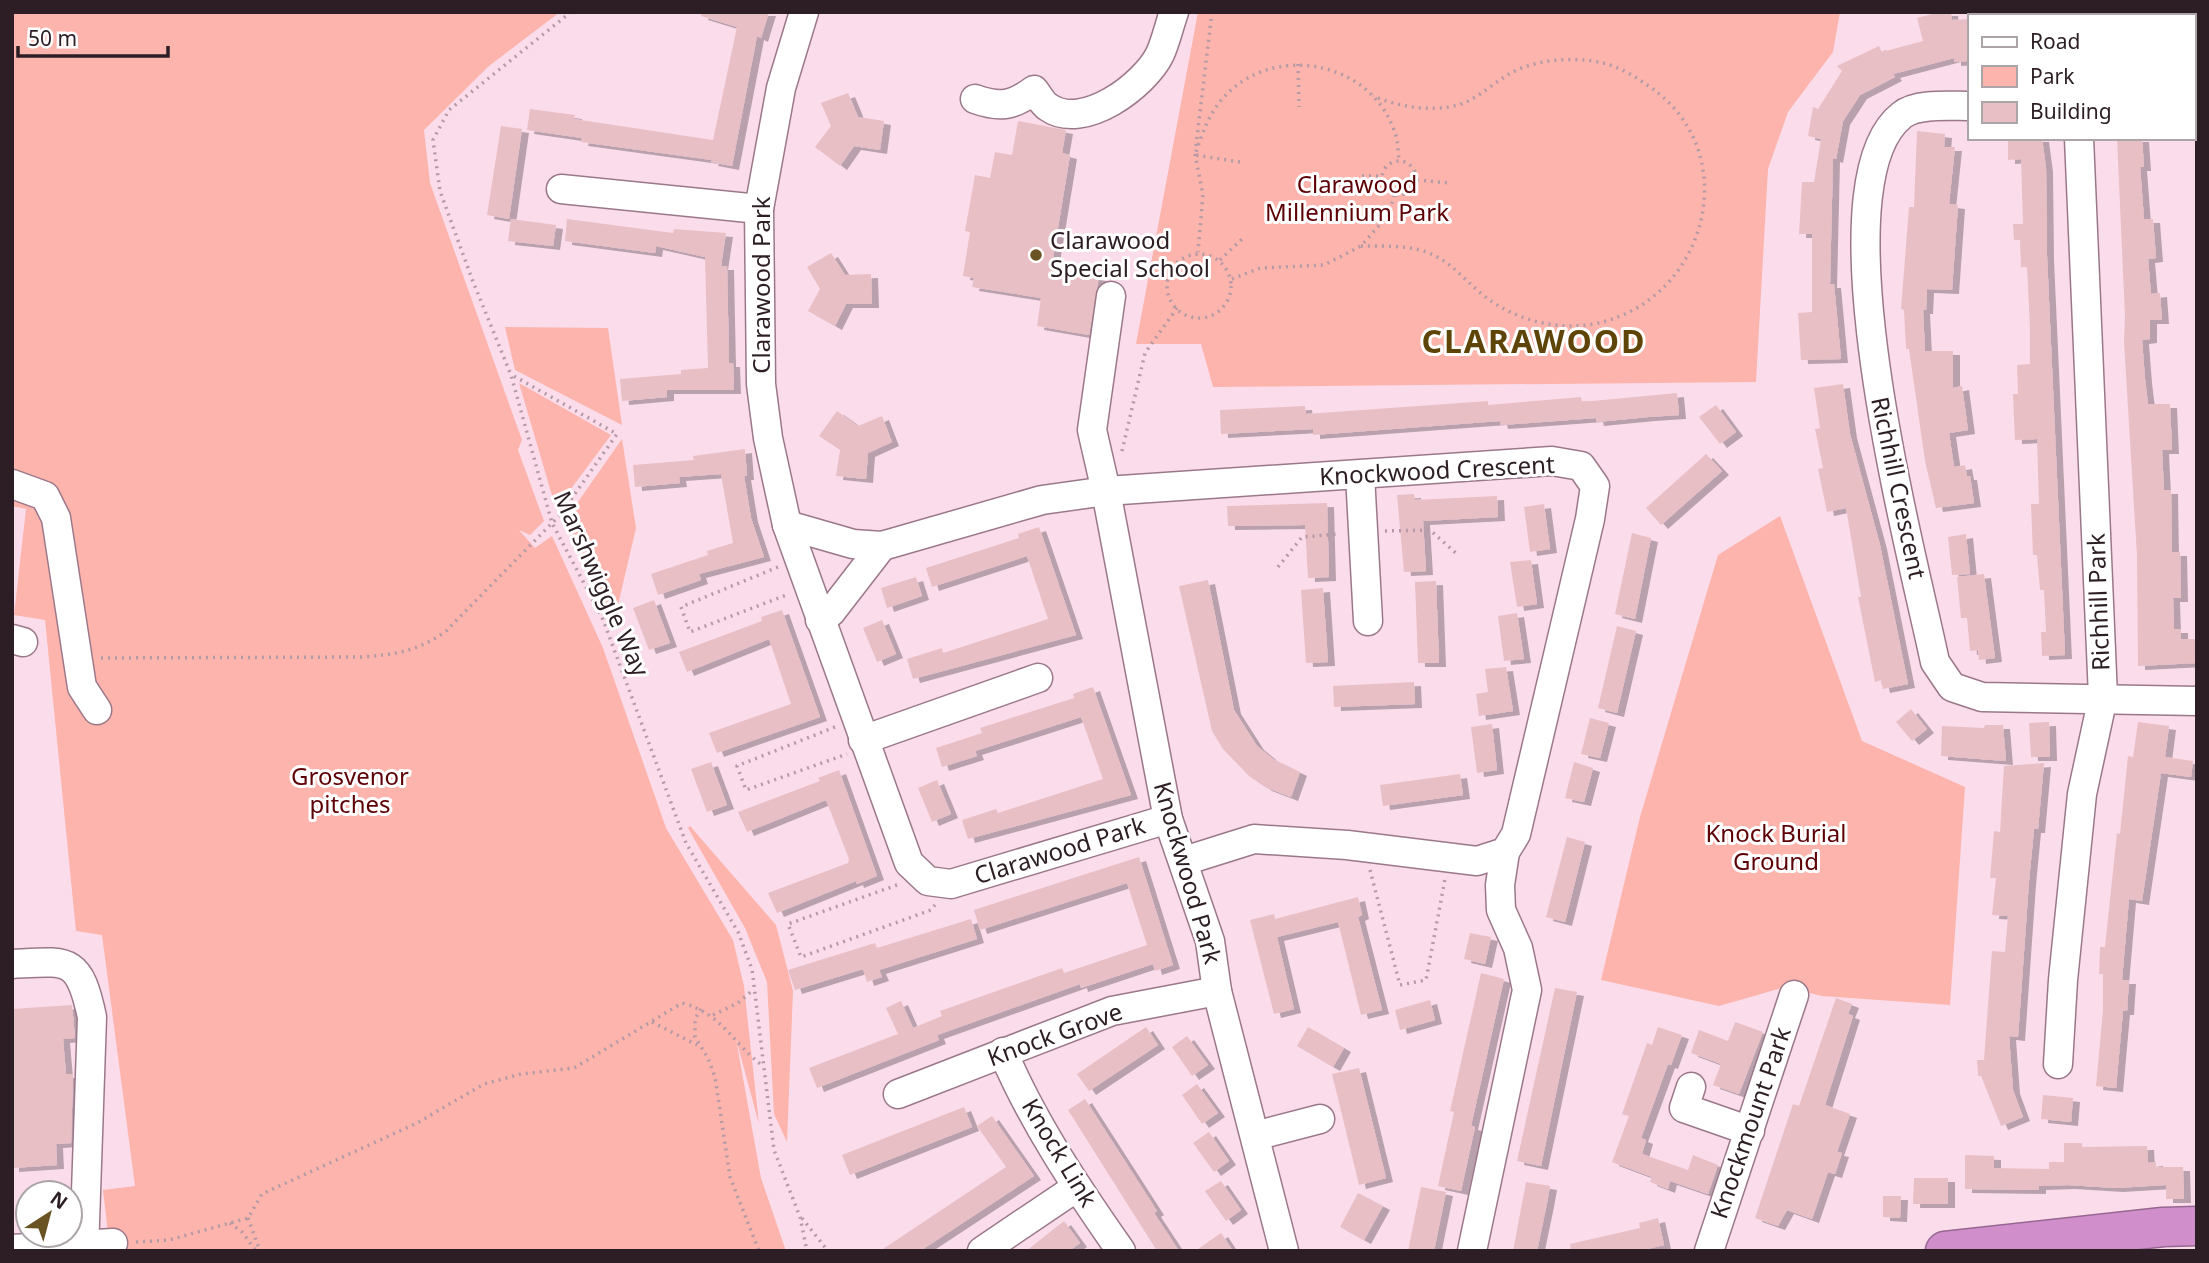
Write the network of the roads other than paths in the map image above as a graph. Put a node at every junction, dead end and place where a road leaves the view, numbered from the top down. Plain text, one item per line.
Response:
1 (804, 12) edge
2 (1174, 12) edge
3 (975, 99) dead end
4 (1968, 106) edge
5 (2079, 140) edge
6 (561, 189) dead end
7 (759, 209) junction
8 (1111, 296) dead end
9 (1360, 475) junction
10 (12, 485) edge
11 (1112, 490) junction
12 (787, 525) junction
13 (882, 546) junction
14 (820, 620) junction
15 (1368, 621) dead end
16 (1038, 678) dead end
17 (2103, 697) junction
18 (2197, 701) edge
19 (97, 710) dead end
20 (861, 736) junction
21 (1168, 818) junction
22 (1505, 852) junction
23 (1184, 861) junction
24 (12, 964) edge
25 (1217, 991) junction
26 (1794, 995) dead end
27 (1003, 1052) junction
28 (2058, 1064) dead end
29 (1691, 1087) dead end
30 (898, 1094) dead end
31 (1320, 1119) dead end
32 (1750, 1131) junction
33 (1255, 1136) junction
34 (1077, 1187) junction
35 (2197, 1226) edge
36 (113, 1243) road end
37 (84, 1248) edge
38 (1960, 1250) edge
39 (982, 1251) edge
40 (1121, 1251) edge
41 (1284, 1251) edge
42 (1472, 1251) edge
43 (1709, 1251) edge

1 - 7 street, Clarawood Park
2 - 3 street
4 - 17 street, Richhill Crescent
5 - 17 street, Richhill Park
6 - 7 street
7 - 12 street, Clarawood Park
8 - 11 street, Knockwood Park
9 - 11 street, Knockwood Crescent
9 - 15 street
9 - 22 street, Knockwood Crescent
10 - 19 street
11 - 13 street, Knockwood Crescent
11 - 21 street, Knockwood Park
12 - 13 street, Knockwood Crescent
12 - 14 street, Clarawood Park
13 - 14 street
14 - 20 street, Clarawood Park
16 - 20 street
17 - 18 street, Richhill Crescent
17 - 28 street, Richhill Park
20 - 21 street, Clarawood Park
21 - 23 street, Knockwood Park
22 - 23 street
22 - 42 street, Knockwood Crescent
23 - 25 street, Knockwood Park
24 - 37 street
25 - 27 street, Knock Grove
25 - 33 street, Knockwood Park
26 - 32 street, Knockmount Park
27 - 30 street, Knock Grove
27 - 34 street, Knock Link
29 - 32 street
31 - 33 street
32 - 43 street, Knockmount Park
33 - 41 street, Knockwood Park
34 - 39 street
34 - 40 street, Knock Link
35 - 38 highway
36 - 37 street

